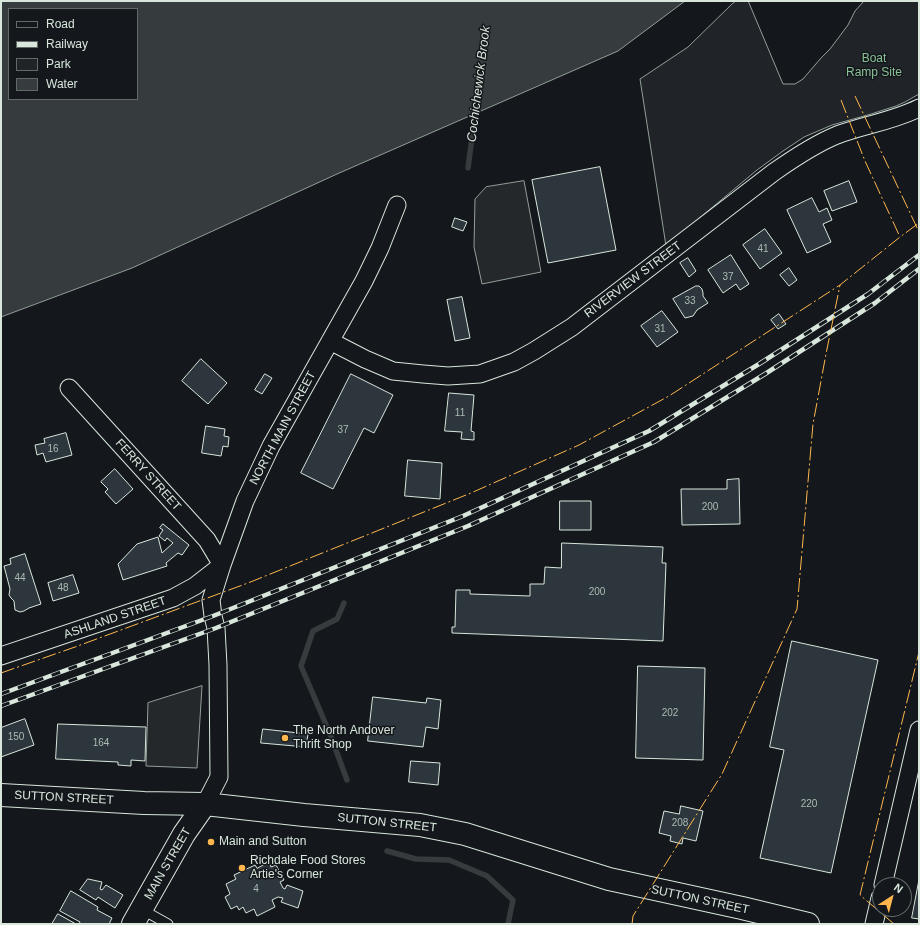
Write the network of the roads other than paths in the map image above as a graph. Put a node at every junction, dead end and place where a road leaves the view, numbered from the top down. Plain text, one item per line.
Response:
1 (919, 108) edge
2 (397, 205) dead end
3 (330, 341) junction
4 (69, 388) dead end
5 (222, 565) junction
6 (1, 656) edge
7 (919, 730) edge
8 (1, 795) edge
9 (205, 804) junction
10 (885, 877) edge
11 (137, 917) edge
12 (168, 924) edge
13 (808, 924) edge

1 - 3 street, RIVERVIEW STREET
2 - 3 street, NORTH MAIN STREET
3 - 5 street, NORTH MAIN STREET
4 - 5 street, FERRY STREET
5 - 6 street, ASHLAND STREET
5 - 9 street, NORTH MAIN STREET
7 - 10 street
8 - 9 main road, SUTTON STREET
9 - 11 main road, MAIN STREET
9 - 13 main road, SUTTON STREET
11 - 12 lane

